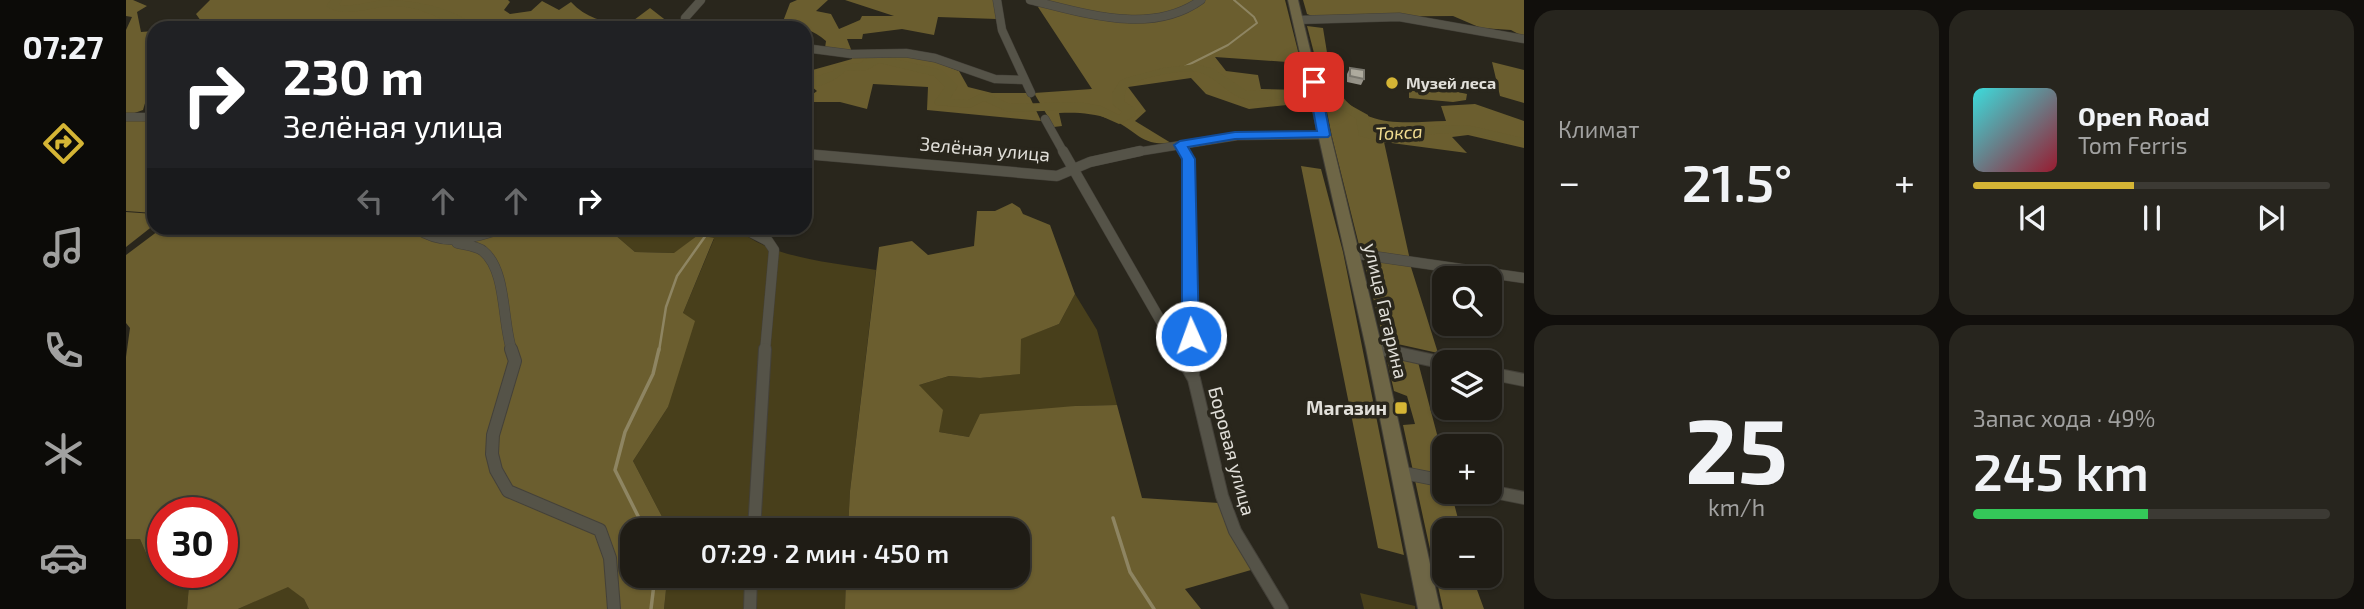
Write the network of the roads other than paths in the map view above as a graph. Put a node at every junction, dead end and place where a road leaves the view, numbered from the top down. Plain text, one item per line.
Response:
1 (701, 0) edge
2 (997, 0) edge
3 (1030, 0) edge
4 (1201, 0) edge
5 (1293, 0) edge
6 (1298, 20) junction
7 (686, 21) edge
8 (1524, 39) edge
9 (812, 49) edge
10 (1023, 80) junction
11 (1031, 93) dead end
12 (126, 117) edge
13 (147, 117) edge
14 (1045, 119) dead end
15 (1324, 135) junction
16 (1180, 145) junction
17 (812, 154) edge
18 (1074, 171) junction
19 (425, 235) edge
20 (482, 235) edge
21 (756, 235) edge
22 (457, 243) junction
23 (1351, 253) junction
24 (1524, 278) edge
25 (1374, 348) junction
26 (1432, 360) edge
27 (1502, 376) edge
28 (1194, 379) junction
29 (1524, 380) edge
30 (1399, 472) junction
31 (1432, 479) edge
32 (1502, 494) edge
33 (1524, 498) edge
34 (755, 518) edge
35 (751, 588) edge
36 (614, 609) edge
37 (750, 609) edge
38 (1282, 609) edge
39 (1429, 609) edge

1 - 7 street
2 - 10 street
3 - 4 street
5 - 6 main road, улица Гагарина
6 - 8 street
6 - 15 main road, улица Гагарина
9 - 10 street
10 - 11 street
12 - 13 street
14 - 18 street, Боровая улица
15 - 16 street, Зелёная улица
15 - 23 main road, улица Гагарина
16 - 18 street, Зелёная улица
16 - 28 street
17 - 18 street, Зелёная улица
18 - 28 street, Боровая улица
19 - 22 street
20 - 22 street
21 - 34 street
22 - 36 street
23 - 24 street
23 - 25 main road, улица Гагарина
25 - 26 street
25 - 30 main road, улица Гагарина
27 - 29 street
28 - 38 street, Боровая улица
30 - 31 street
30 - 39 main road, улица Гагарина
32 - 33 street
35 - 37 street

